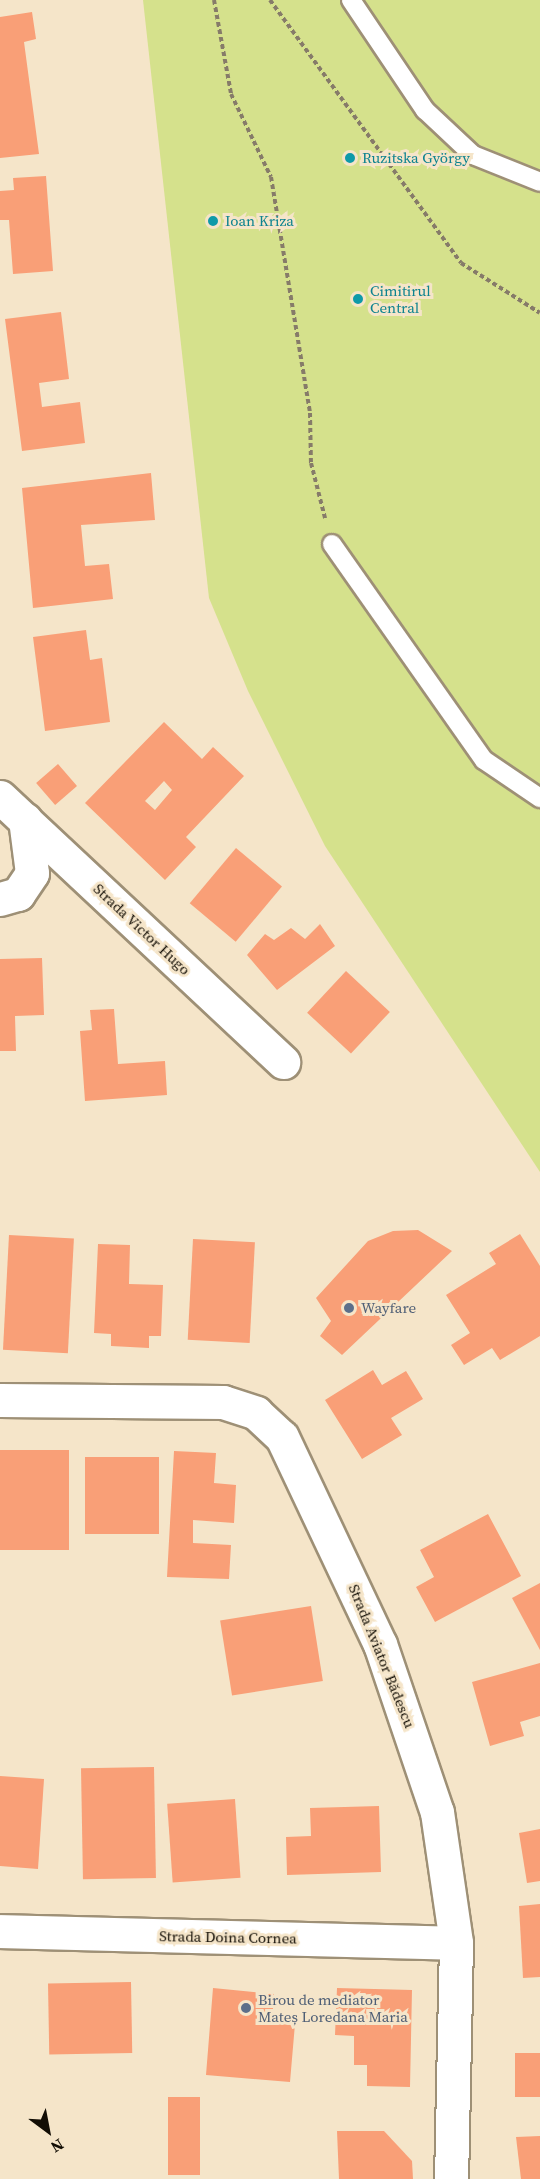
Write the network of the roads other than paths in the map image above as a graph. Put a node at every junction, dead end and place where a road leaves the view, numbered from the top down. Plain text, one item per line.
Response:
1 (351, 0) edge
2 (540, 182) edge
3 (332, 544) road end
4 (0, 797) edge
5 (540, 798) edge
6 (25, 819) junction
7 (0, 899) edge
8 (283, 1062) dead end
9 (0, 1400) edge
10 (0, 1931) edge
11 (456, 1943) junction
12 (451, 2179) edge

1 - 2 lane
3 - 5 lane
4 - 6 street, Strada Victor Hugo
6 - 7 street
6 - 8 street, Strada Victor Hugo
9 - 11 street, Strada Aviator Bădescu
10 - 11 street, Strada Doina Cornea
11 - 12 street, Strada Aviator Bădescu

